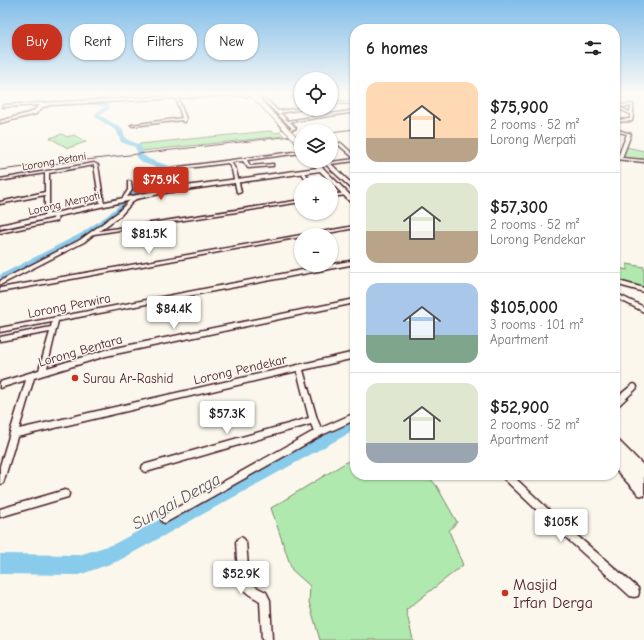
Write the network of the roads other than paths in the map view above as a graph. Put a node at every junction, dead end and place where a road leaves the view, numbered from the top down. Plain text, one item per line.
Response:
1 (145, 124) edge
2 (279, 124) edge
3 (280, 124) edge
4 (287, 124) edge
5 (289, 124) edge
6 (133, 125) dead end
7 (294, 131) edge
8 (620, 131) edge
9 (294, 138) edge
10 (340, 144) dead end
11 (620, 152) edge
12 (294, 153) edge
13 (350, 154) edge
14 (620, 158) edge
15 (244, 159) junction
16 (350, 159) edge
17 (644, 160) edge
18 (229, 161) junction
19 (338, 161) edge
20 (272, 165) dead end
21 (338, 167) edge
22 (324, 168) edge
23 (332, 168) edge
24 (171, 169) dead end
25 (321, 169) joint
26 (47, 172) junction
27 (303, 172) junction
28 (306, 176) edge
29 (0, 180) edge
30 (350, 180) edge
31 (236, 181) junction
32 (130, 182) dead end
33 (350, 185) edge
34 (239, 192) dead end
35 (47, 193) junction
36 (345, 194) junction
37 (338, 195) edge
38 (350, 195) edge
39 (135, 197) junction
40 (350, 197) edge
41 (124, 199) junction
42 (294, 202) edge
43 (0, 203) edge
44 (102, 204) junction
45 (56, 215) junction
46 (47, 217) junction
47 (0, 227) edge
48 (350, 228) edge
49 (338, 230) edge
50 (0, 232) edge
51 (94, 233) junction
52 (294, 237) edge
53 (350, 263) edge
54 (0, 283) edge
55 (620, 283) edge
56 (0, 290) edge
57 (644, 290) edge
58 (620, 298) edge
59 (350, 301) edge
60 (644, 310) edge
61 (56, 319) junction
62 (54, 329) junction
63 (0, 330) edge
64 (0, 339) edge
65 (350, 356) edge
66 (299, 368) junction
67 (42, 373) junction
68 (31, 376) junction
69 (0, 386) edge
70 (634, 387) dead end
71 (620, 400) edge
72 (350, 418) edge
73 (313, 420) junction
74 (319, 432) junction
75 (13, 434) junction
76 (620, 450) edge
77 (620, 465) edge
78 (146, 468) dead end
79 (644, 475) edge
80 (0, 480) edge
81 (511, 480) edge
82 (644, 490) edge
83 (65, 494) dead end
84 (0, 513) edge
85 (166, 519) dead end
86 (241, 542) dead end
87 (634, 592) dead end
88 (267, 640) edge

1 - 6 street
2 - 9 main road, bridge
3 - 5 street
4 - 7 main road
8 - 11 street
10 - 13 street
12 - 15 street
14 - 17 street
15 - 18 street
15 - 20 street
16 - 19 street
18 - 24 street
18 - 31 street
21 - 30 main road
22 - 38 main road
23 - 33 main road
25 - 27 main road, Lorong Merpati
25 - 36 main road
26 - 29 street, Lorong Petani
26 - 35 street
26 - 44 street, Lorong Petani
27 - 28 street
27 - 31 main road, Lorong Merpati
31 - 34 street
31 - 39 main road, Lorong Merpati
32 - 41 street
35 - 43 street
35 - 46 street
36 - 37 street
36 - 40 main road
39 - 41 main road, Lorong Merpati
39 - 51 street
41 - 44 main road, Lorong Merpati
42 - 51 street
44 - 45 main road, Lorong Merpati
45 - 46 main road, Lorong Merpati
45 - 50 street
46 - 47 main road, Lorong Merpati
48 - 49 street
51 - 54 street
52 - 56 street
53 - 61 street, Lorong Perwira
55 - 57 street
58 - 60 street
59 - 67 street, Lorong Bentara
61 - 62 street
61 - 63 street, Lorong Perwira
62 - 64 street
62 - 67 street
65 - 66 street, Lorong Pendekar
66 - 73 street
66 - 75 street, Lorong Pendekar
67 - 68 street, Lorong Bentara
68 - 69 street, Lorong Bentara
68 - 75 street
70 - 71 street
72 - 74 street
73 - 74 street
73 - 78 street
74 - 85 street
75 - 80 street
76 - 79 main road
77 - 82 main road
81 - 87 street
83 - 84 street
86 - 88 street

